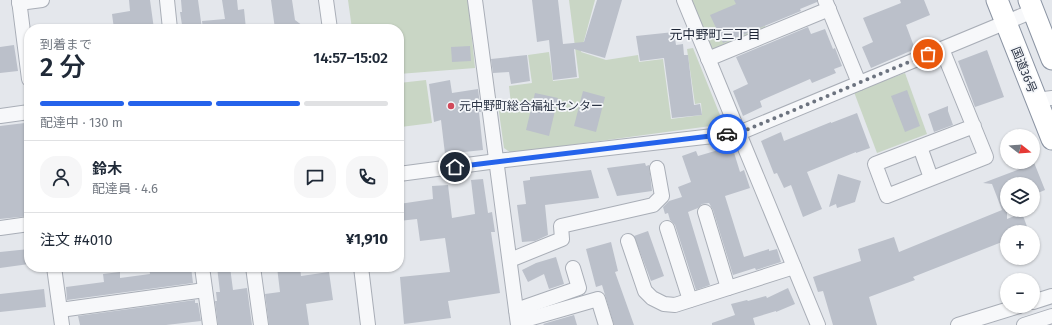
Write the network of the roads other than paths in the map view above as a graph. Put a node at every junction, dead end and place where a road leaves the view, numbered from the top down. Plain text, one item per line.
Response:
1 (42, 0) edge
2 (167, 0) edge
3 (326, 0) edge
4 (475, 0) edge
5 (684, 0) edge
6 (997, 0) edge
7 (19, 2) edge
8 (827, 5) edge
9 (1031, 5) edge
10 (1006, 22) junction
11 (169, 24) edge
12 (329, 24) edge
13 (24, 40) edge
14 (942, 49) junction
15 (708, 59) junction
16 (1052, 59) edge
17 (860, 83) junction
18 (1044, 99) edge
19 (24, 113) edge
20 (0, 116) edge
21 (974, 126) junction
22 (739, 133) junction
23 (1052, 139) edge
24 (920, 147) junction
25 (496, 161) junction
26 (658, 168) dead end
27 (404, 173) edge
28 (931, 178) junction
29 (705, 212) dead end
30 (24, 225) edge
31 (0, 228) edge
32 (667, 228) dead end
33 (628, 241) dead end
34 (510, 260) junction
35 (794, 266) junction
36 (573, 268) dead end
37 (55, 272) edge
38 (203, 272) edge
39 (254, 272) edge
40 (362, 272) edge
41 (728, 288) junction
42 (206, 290) junction
43 (1052, 296) edge
44 (690, 300) junction
45 (1040, 300) edge
46 (60, 310) junction
47 (1000, 312) edge
48 (1052, 316) edge
49 (517, 319) edge
50 (62, 325) edge
51 (210, 325) edge
52 (261, 325) edge
53 (368, 325) edge
54 (606, 325) edge
55 (818, 325) edge
56 (958, 325) edge
57 (1024, 325) edge

1 - 7 street
2 - 11 street
3 - 12 street
4 - 25 street
5 - 15 street
6 - 10 highway, 国道36号
7 - 13 street
8 - 15 street
8 - 17 street
9 - 10 street
9 - 16 highway
10 - 14 street
10 - 18 highway, 国道36号
14 - 17 street
14 - 21 street
15 - 22 street
17 - 22 street
18 - 23 highway, 国道36号
19 - 20 street
21 - 24 street
21 - 28 street
22 - 25 street
22 - 35 street
24 - 28 street
24 - 28 street
25 - 27 street
25 - 34 street
26 - 34 street
29 - 41 street
30 - 31 street
32 - 44 street
33 - 44 street
34 - 49 street
35 - 41 street
35 - 55 street
36 - 49 street
37 - 46 street
38 - 42 street
39 - 52 street
40 - 53 street
41 - 44 street
42 - 46 street
42 - 51 street
43 - 45 street
46 - 50 street
47 - 56 street
48 - 57 street
49 - 54 street

